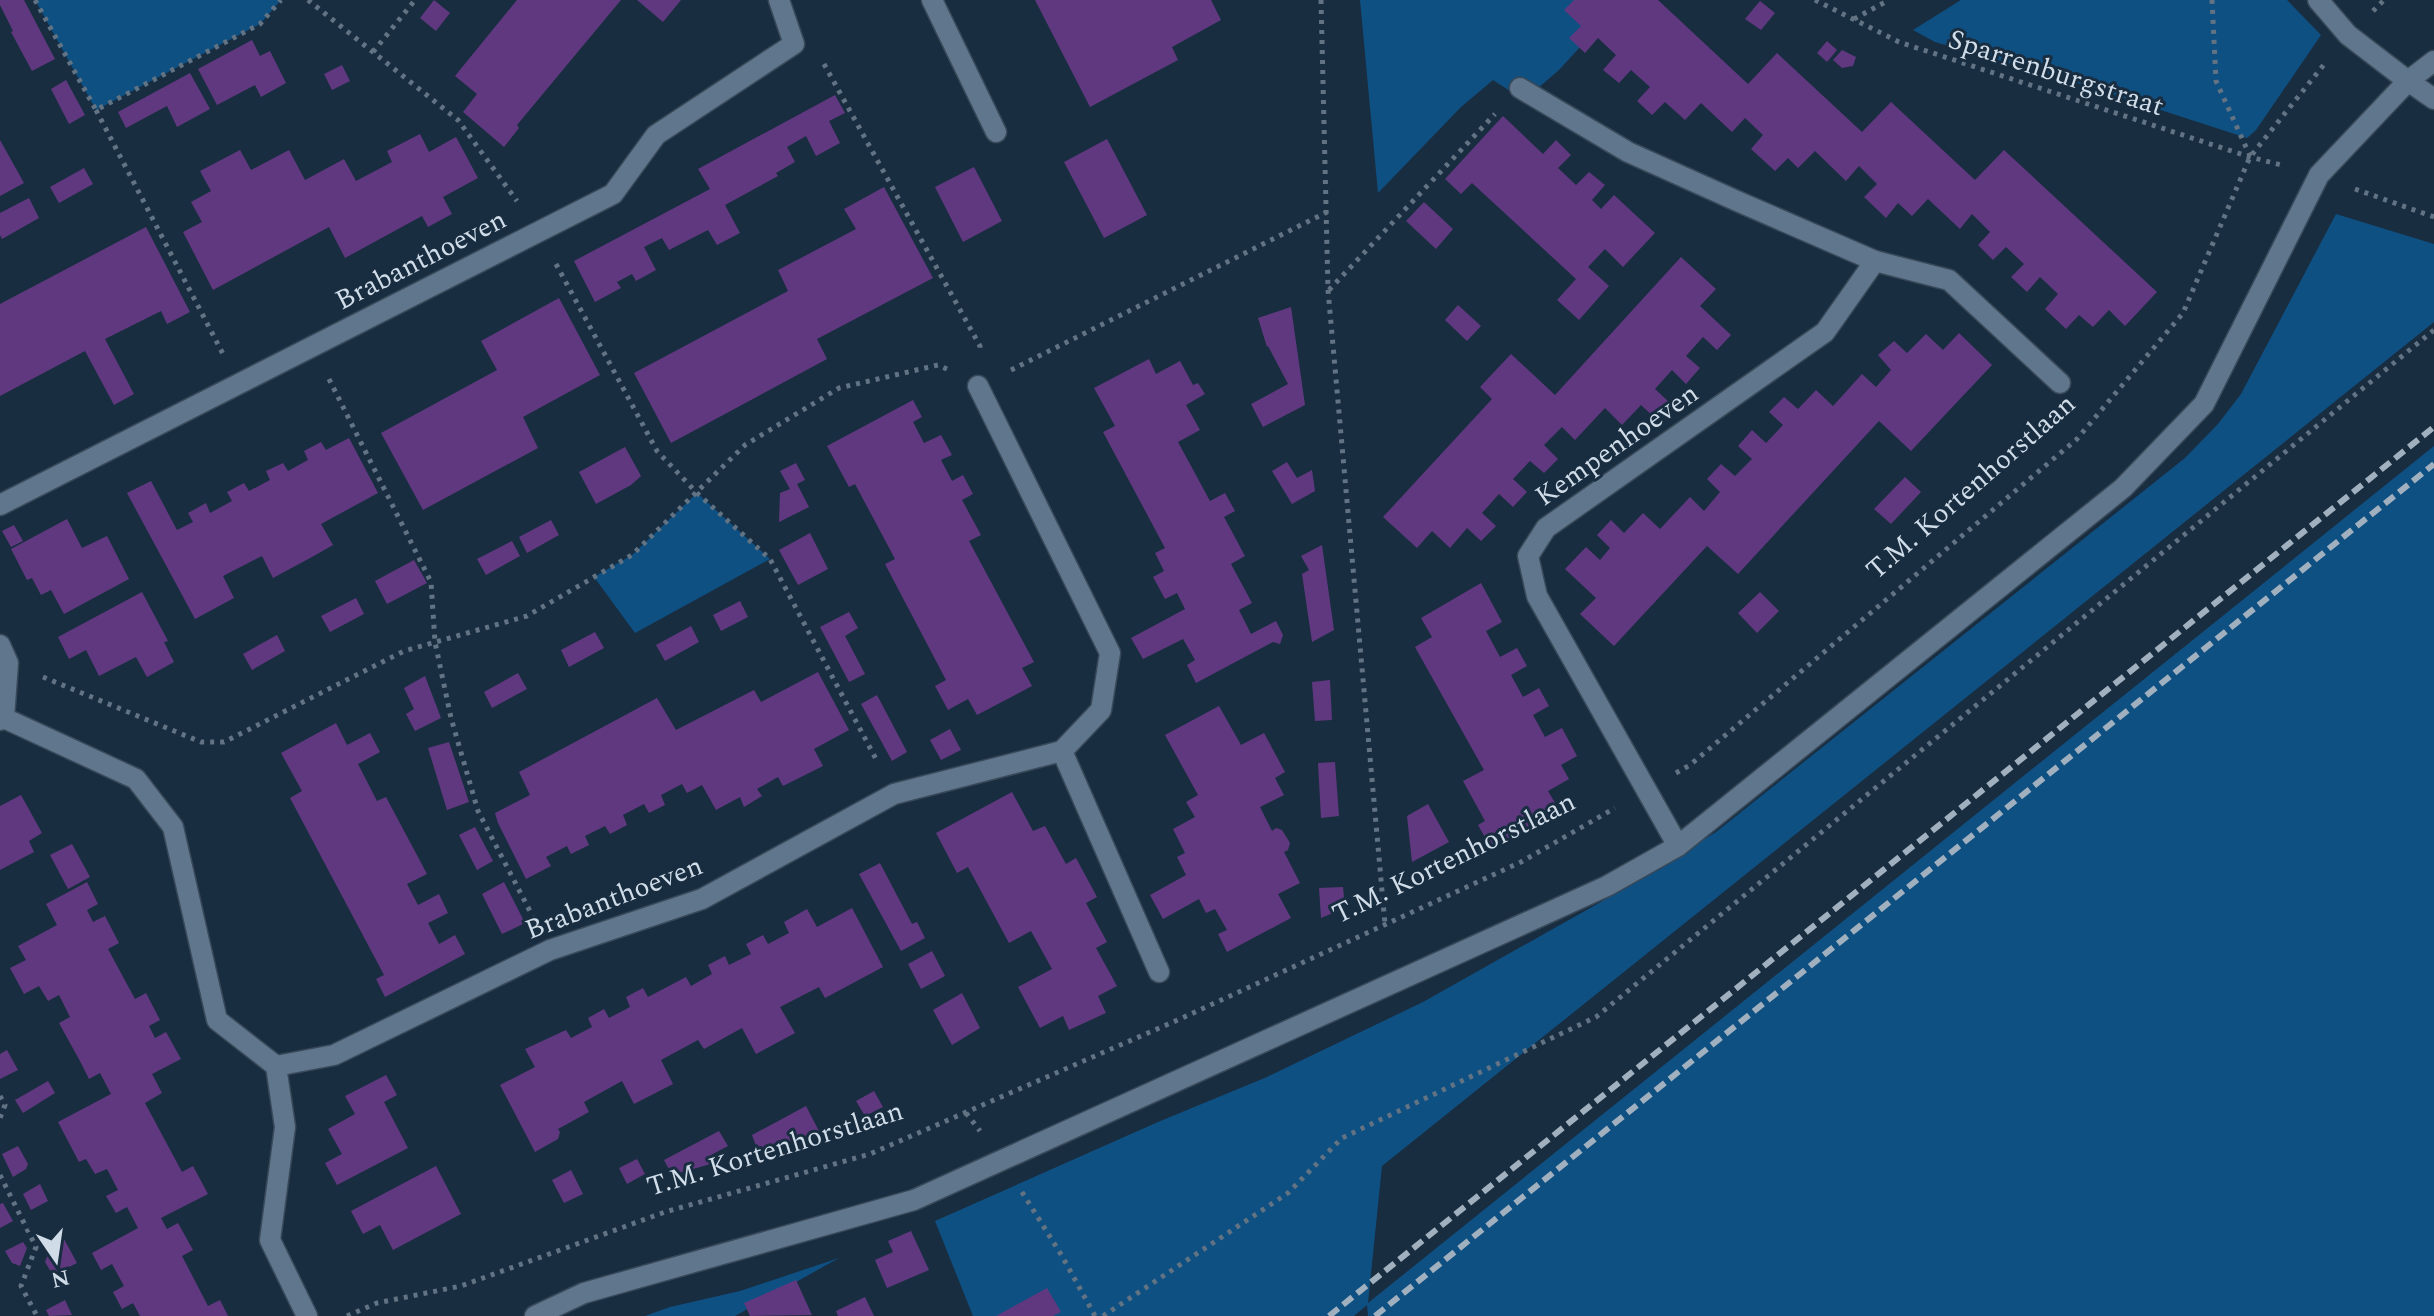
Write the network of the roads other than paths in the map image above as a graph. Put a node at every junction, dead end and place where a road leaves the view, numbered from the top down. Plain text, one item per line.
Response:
1 (779, 0) edge
2 (932, 0) edge
3 (2318, 0) edge
4 (2434, 61) edge
5 (2408, 81) junction
6 (1520, 88) road end
7 (2434, 99) edge
8 (996, 132) dead end
9 (1875, 261) junction
10 (2060, 383) dead end
11 (978, 386) road end
12 (0, 505) edge
13 (4, 654) edge
14 (2, 719) edge
15 (1062, 751) junction
16 (1678, 846) junction
17 (1159, 972) dead end
18 (276, 1066) junction
19 (307, 1316) edge
20 (535, 1316) edge

1 - 12 street, Brabanthoeven
2 - 8 street
3 - 5 street
4 - 5 street
5 - 7 street
5 - 16 street
6 - 9 street
9 - 10 street
9 - 16 street, Kempenhoeven
11 - 15 street
13 - 14 street
14 - 18 street
15 - 17 street
15 - 18 street, Brabanthoeven
16 - 20 street
18 - 19 street

